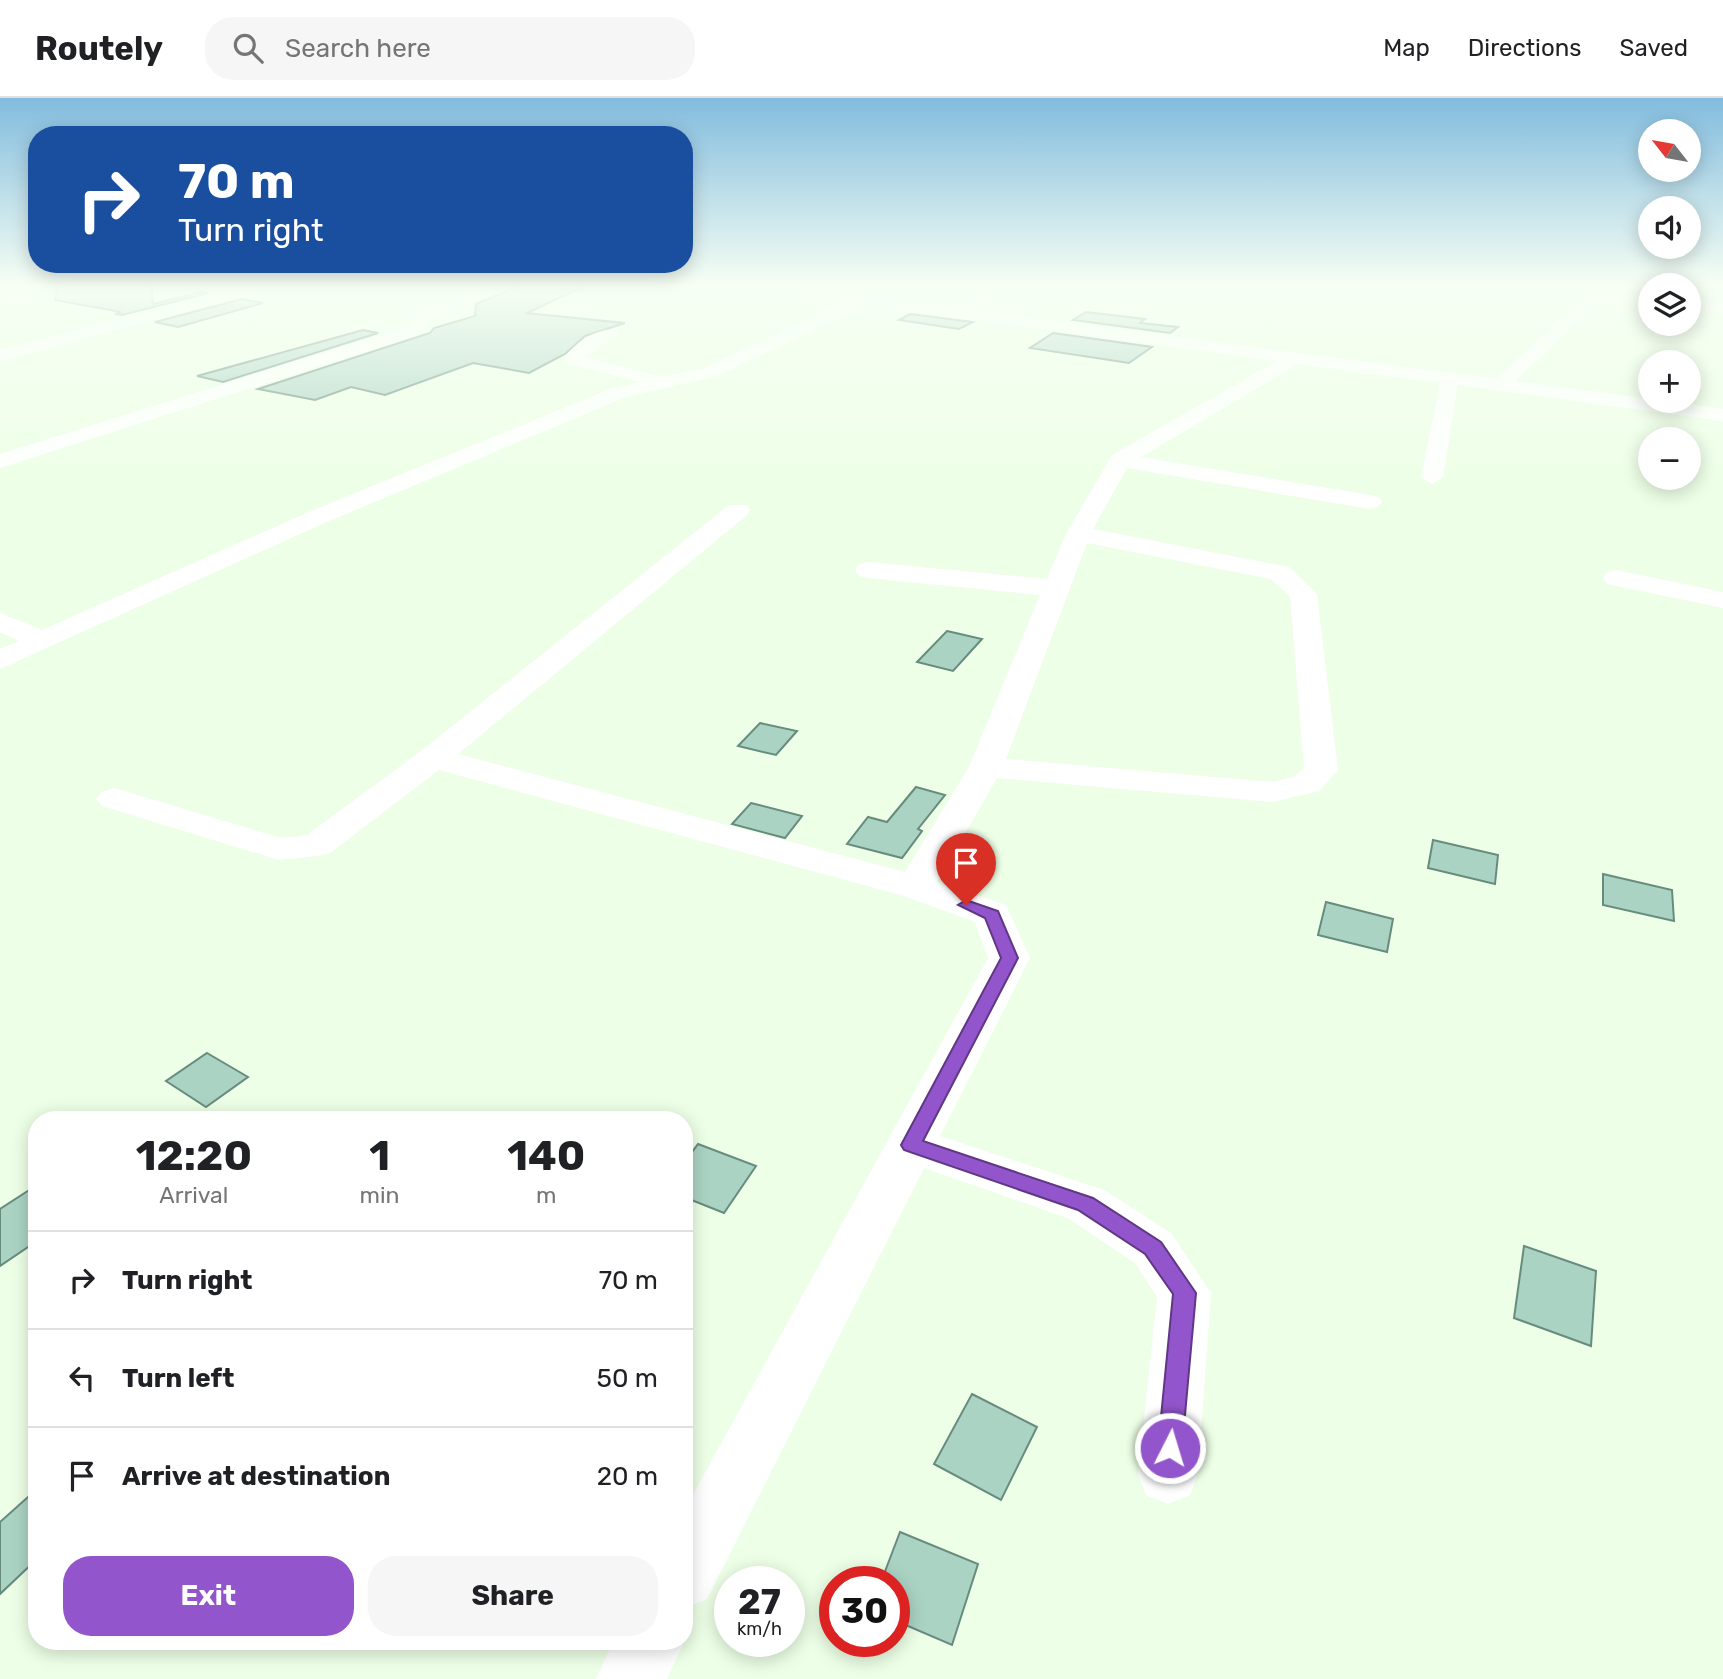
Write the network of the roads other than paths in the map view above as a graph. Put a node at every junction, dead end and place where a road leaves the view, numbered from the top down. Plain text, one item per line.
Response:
1 (320, 360) edge
2 (574, 360) edge
3 (736, 360) edge
4 (1302, 360) edge
5 (1314, 360) edge
6 (1527, 360) edge
7 (1311, 361) junction
8 (1450, 379) junction
9 (664, 382) junction
10 (1499, 386) junction
11 (1723, 415) edge
12 (1120, 460) junction
13 (0, 461) edge
14 (1432, 477) dead end
15 (1370, 502) dead end
16 (738, 510) dead end
17 (1078, 534) junction
18 (869, 569) dead end
19 (1616, 578) dead end
20 (1057, 588) junction
21 (1723, 600) edge
22 (0, 621) edge
23 (41, 641) junction
24 (0, 660) edge
25 (433, 758) junction
26 (986, 767) junction
27 (114, 799) dead end
28 (915, 887) junction
29 (911, 1145) junction
30 (1168, 1474) dead end
31 (693, 1559) edge
32 (646, 1650) edge
33 (630, 1679) edge

1 - 13 street
2 - 9 street
3 - 9 street
4 - 7 street
5 - 7 street
6 - 10 street
7 - 8 street
7 - 12 street
8 - 10 street
8 - 14 street
9 - 23 street
10 - 11 street
12 - 15 street
12 - 17 street
16 - 25 street
17 - 20 street
17 - 26 street
18 - 20 street
19 - 21 street
20 - 26 street
22 - 23 street
23 - 24 street
25 - 27 street
25 - 28 street
26 - 28 street
28 - 29 street
29 - 30 street
29 - 31 street
32 - 33 street

